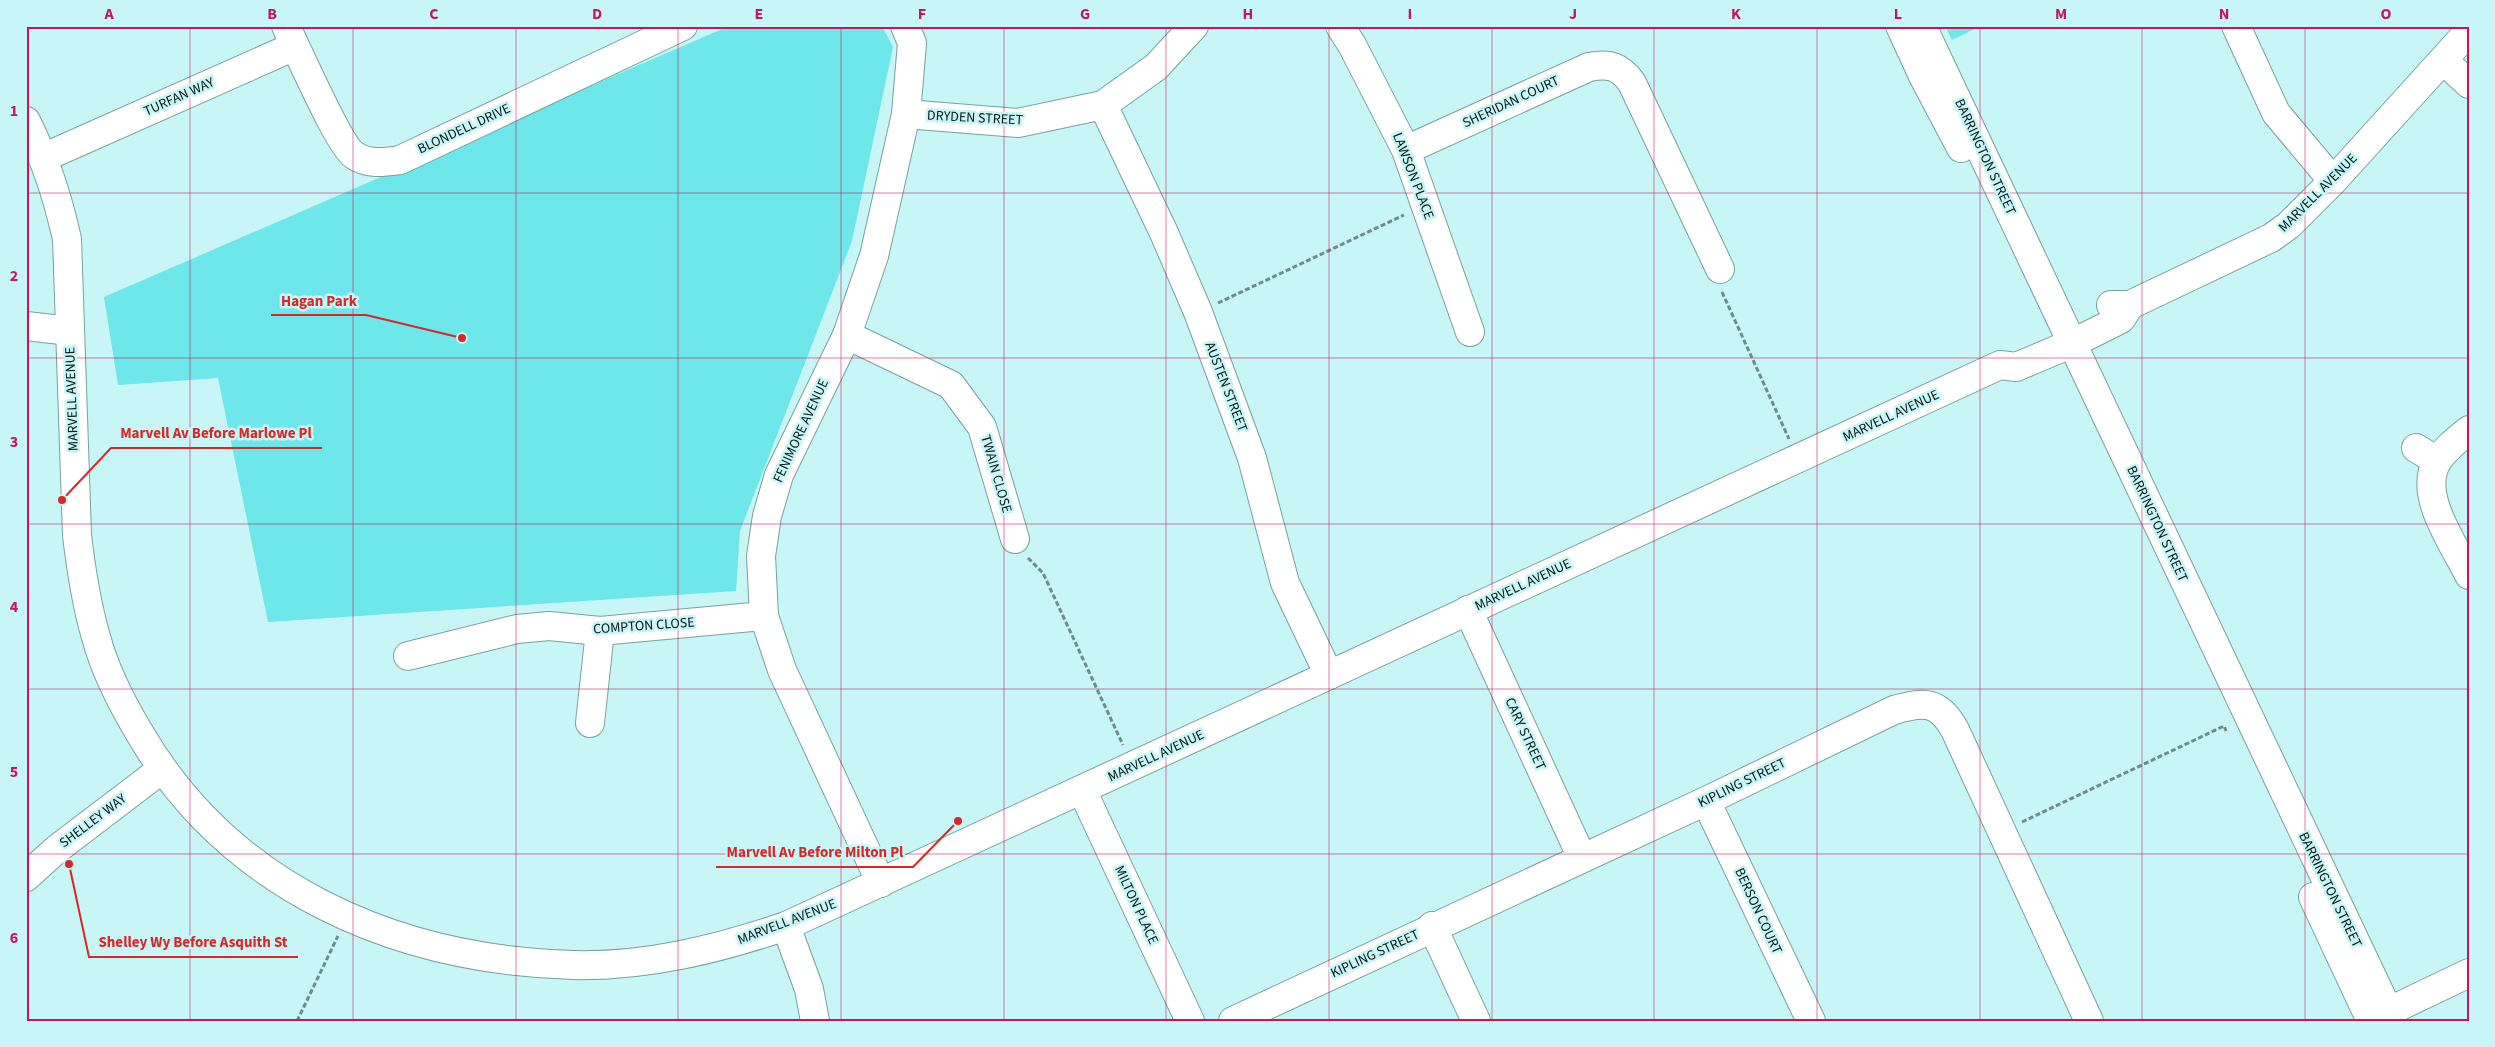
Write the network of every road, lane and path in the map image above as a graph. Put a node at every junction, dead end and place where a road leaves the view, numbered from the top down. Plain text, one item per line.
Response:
1 (683, 26) edge
2 (905, 26) edge
3 (1194, 26) edge
4 (1340, 26) edge
5 (1900, 26) edge
6 (1922, 26) edge
7 (2236, 26) edge
8 (2469, 31) edge
9 (291, 36) edge
10 (2443, 60) junction
11 (2469, 84) edge
12 (1103, 105) junction
13 (906, 114) junction
14 (26, 122) edge
15 (1406, 150) junction
16 (45, 158) junction
17 (2333, 181) junction
18 (1426, 206) junction
19 (1720, 269) joint
20 (1198, 312) junction
21 (26, 326) edge
22 (70, 331) junction
23 (1470, 332) dead end
24 (847, 335) junction
25 (2060, 338) junction
26 (2469, 430) edge
27 (1798, 459) junction
28 (1015, 539) joint
29 (2469, 575) edge
30 (1468, 610) junction
31 (764, 616) junction
32 (600, 631) junction
33 (408, 656) dead end
34 (1329, 675) junction
35 (590, 723) dead end
36 (2226, 731) dead end
37 (1126, 750) dead end
38 (162, 769) junction
39 (1082, 790) junction
40 (1706, 800) junction
41 (2001, 832) junction
42 (1582, 858) junction
43 (26, 877) edge
44 (881, 884) junction
45 (786, 926) junction
46 (1432, 926) junction
47 (339, 933) dead end
48 (2469, 973) edge
49 (2381, 1018) edge
50 (297, 1021) edge
51 (815, 1021) edge
52 (1190, 1021) edge
53 (1233, 1021) edge
54 (1476, 1021) edge
55 (1811, 1021) edge
56 (2089, 1021) edge

1 - 9 street, BLONDELL DRIVE
2 - 13 street, FENIMORE AVENUE
3 - 12 street, DRYDEN STREET
4 - 15 street, LAWSON PLACE
5 - 25 street, BARRINGTON STREET
6 - 25 street, BARRINGTON STREET
7 - 17 street
8 - 10 street, MARVELL AVENUE
9 - 16 street, TURFAN WAY
10 - 11 street
10 - 17 street, MARVELL AVENUE
12 - 13 street, DRYDEN STREET
12 - 20 street, AUSTEN STREET
13 - 24 street, FENIMORE AVENUE
14 - 16 street, MARVELL AVENUE
15 - 18 street, LAWSON PLACE
15 - 19 street, SHERIDAN COURT
16 - 22 street, MARVELL AVENUE
17 - 25 street, MARVELL AVENUE
18 - 20 path
18 - 23 street, LAWSON PLACE
19 - 27 path
20 - 34 street, AUSTEN STREET
21 - 22 street
22 - 38 street, MARVELL AVENUE
24 - 28 street, TWAIN CLOSE
24 - 31 street, FENIMORE AVENUE
25 - 27 street, MARVELL AVENUE
25 - 49 street, BARRINGTON STREET
26 - 29 street
27 - 30 street, MARVELL AVENUE
28 - 37 path
30 - 34 street, MARVELL AVENUE
30 - 42 street, CARY STREET
31 - 32 street, COMPTON CLOSE
31 - 44 street, FENIMORE AVENUE
32 - 33 street, COMPTON CLOSE
32 - 35 street
34 - 39 street, MARVELL AVENUE
36 - 41 path
38 - 43 street, SHELLEY WAY
38 - 45 street, MARVELL AVENUE
39 - 44 street, MARVELL AVENUE
39 - 52 street, MILTON PLACE
40 - 41 street, KIPLING STREET
40 - 42 street, KIPLING STREET
40 - 55 street, BERSON COURT
41 - 56 street, KIPLING STREET
42 - 46 street, KIPLING STREET
44 - 45 street, MARVELL AVENUE
45 - 51 street
46 - 53 street, KIPLING STREET
46 - 54 street
47 - 50 path
48 - 49 street

